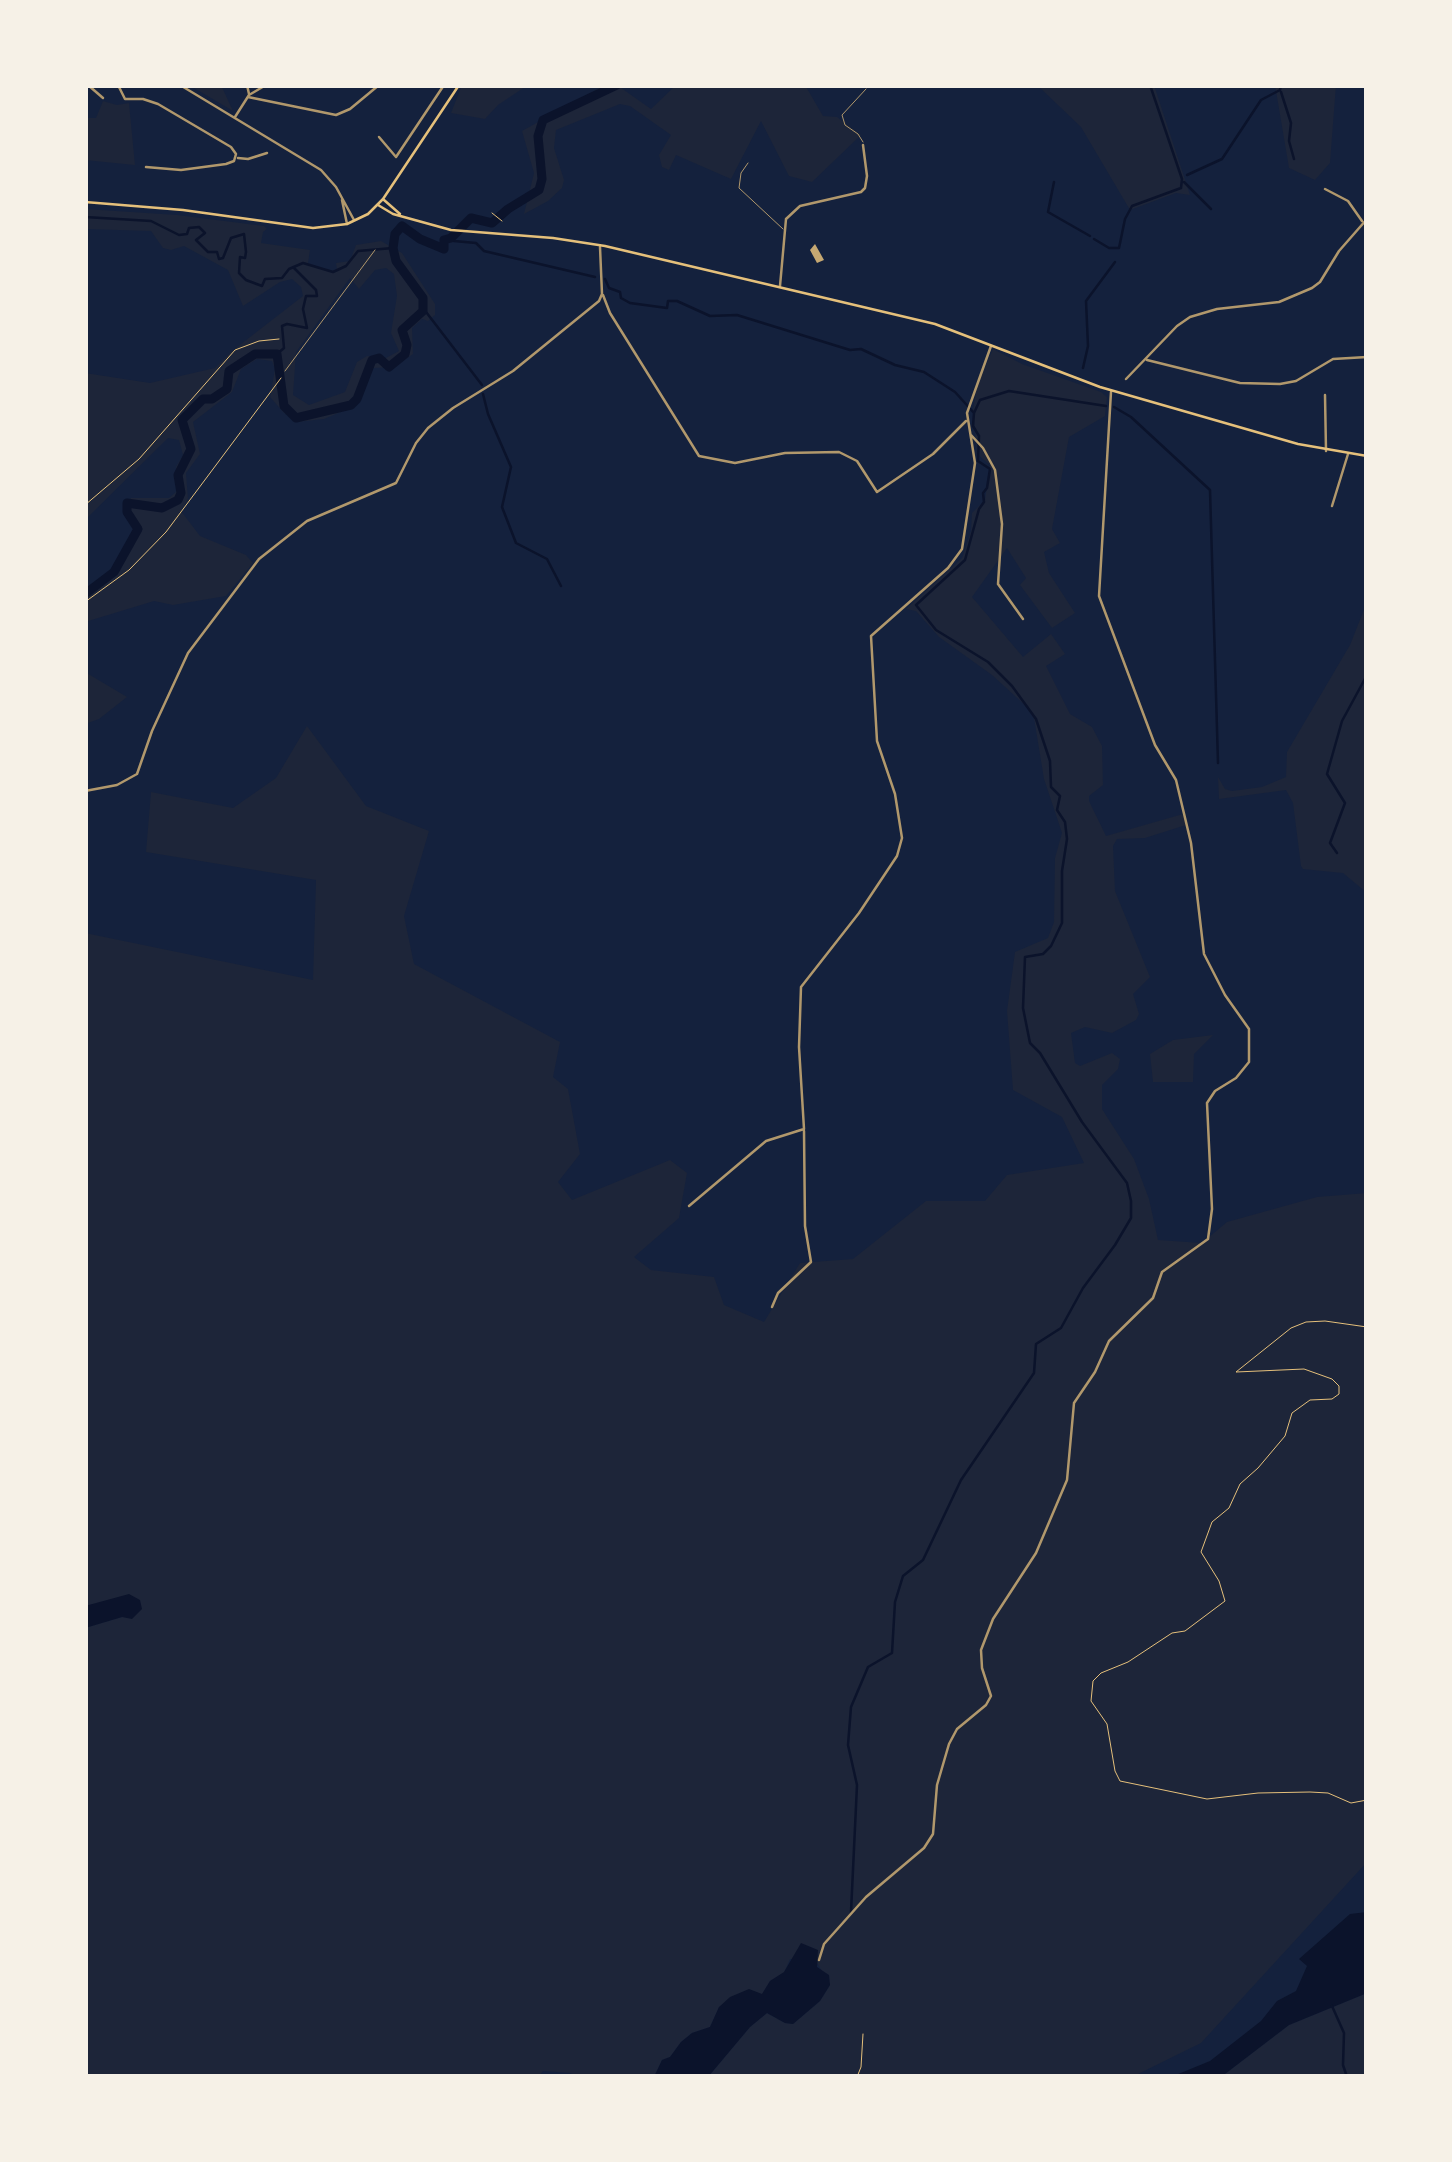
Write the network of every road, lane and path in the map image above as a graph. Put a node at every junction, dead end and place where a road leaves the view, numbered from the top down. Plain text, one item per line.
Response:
1 (88, 85) edge
2 (118, 85) edge
3 (180, 85) edge
4 (247, 85) edge
5 (266, 85) edge
6 (379, 85) edge
7 (444, 85) edge
8 (458, 85) edge
9 (866, 89) dead end
10 (248, 96) junction
11 (103, 98) dead end
12 (234, 118) junction
13 (379, 138) dead end
14 (864, 146) joint
15 (268, 154) dead end
16 (236, 158) junction
17 (748, 163) dead end
18 (146, 167) dead end
19 (1324, 189) dead end
20 (342, 198) junction
21 (383, 200) junction
22 (85, 202) edge
23 (378, 205) junction
24 (492, 214) dead end
25 (402, 215) junction
26 (1365, 220) edge
27 (502, 221) dead end
28 (354, 222) junction
29 (347, 224) junction
30 (783, 228) junction
31 (600, 245) junction
32 (375, 250) dead end
33 (780, 288) junction
34 (602, 294) junction
35 (279, 339) dead end
36 (992, 345) junction
37 (1367, 358) edge
38 (1145, 359) junction
39 (285, 371) joint
40 (1126, 379) dead end
41 (1111, 390) junction
42 (1325, 395) dead end
43 (967, 420) junction
44 (970, 434) junction
45 (1326, 451) junction
46 (1348, 454) junction
47 (1367, 456) edge
48 (85, 505) edge
49 (1332, 506) dead end
50 (85, 602) edge
51 (1023, 619) dead end
52 (85, 791) edge
53 (804, 1129) junction
54 (689, 1206) dead end
55 (772, 1307) dead end
56 (1367, 1327) edge
57 (1367, 1800) edge
58 (819, 1960) dead end
59 (863, 2034) dead end
60 (857, 2077) edge

1 - 11 street
2 - 16 street
3 - 12 street
4 - 10 street
5 - 10 street
6 - 10 street
7 - 13 street
8 - 21 main road
9 - 14 lane
10 - 12 street
12 - 20 street
14 - 30 street
15 - 16 street
16 - 18 street
17 - 30 lane
19 - 26 street
20 - 28 street
20 - 29 street
21 - 23 main road
21 - 25 main road
22 - 29 main road
23 - 25 main road
23 - 28 main road
24 - 27 path
25 - 31 main road
26 - 38 street
28 - 29 main road
30 - 33 street
31 - 33 main road
31 - 34 street
32 - 39 lane
33 - 36 main road
34 - 43 street
34 - 52 street
35 - 48 path
36 - 41 main road
36 - 43 street
37 - 38 street
38 - 40 street
39 - 50 path
41 - 45 main road
41 - 58 street
42 - 45 street
43 - 44 street
44 - 51 street
44 - 53 street
45 - 46 main road
46 - 47 main road
46 - 49 street
53 - 54 street
53 - 55 street
56 - 57 path
59 - 60 path

